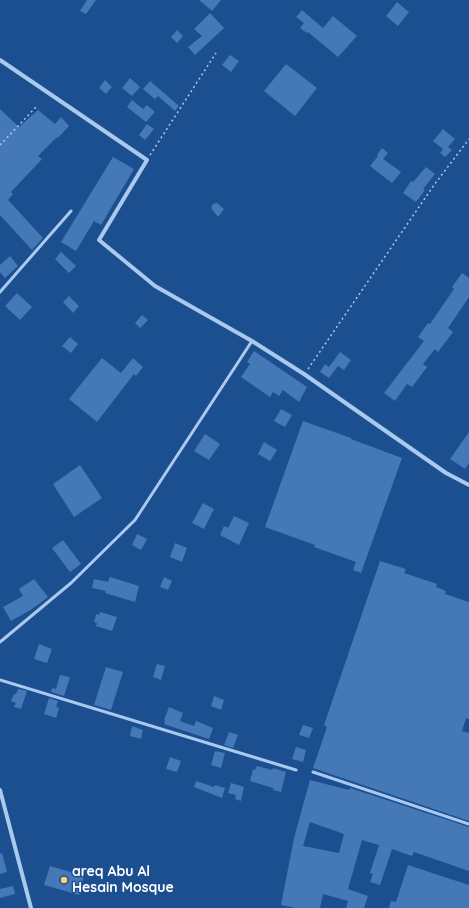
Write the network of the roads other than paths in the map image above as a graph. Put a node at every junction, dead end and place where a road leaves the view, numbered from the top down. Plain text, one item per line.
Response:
1 (0, 60) edge
2 (70, 211) dead end
3 (0, 292) edge
4 (252, 341) junction
5 (469, 486) edge
6 (0, 642) edge
7 (0, 680) edge
8 (296, 770) dead end
9 (314, 772) dead end
10 (0, 790) edge
11 (469, 824) edge
12 (31, 908) edge

1 - 4 street
2 - 3 lane
4 - 5 street
4 - 6 lane
7 - 8 lane
9 - 11 lane
10 - 12 street

